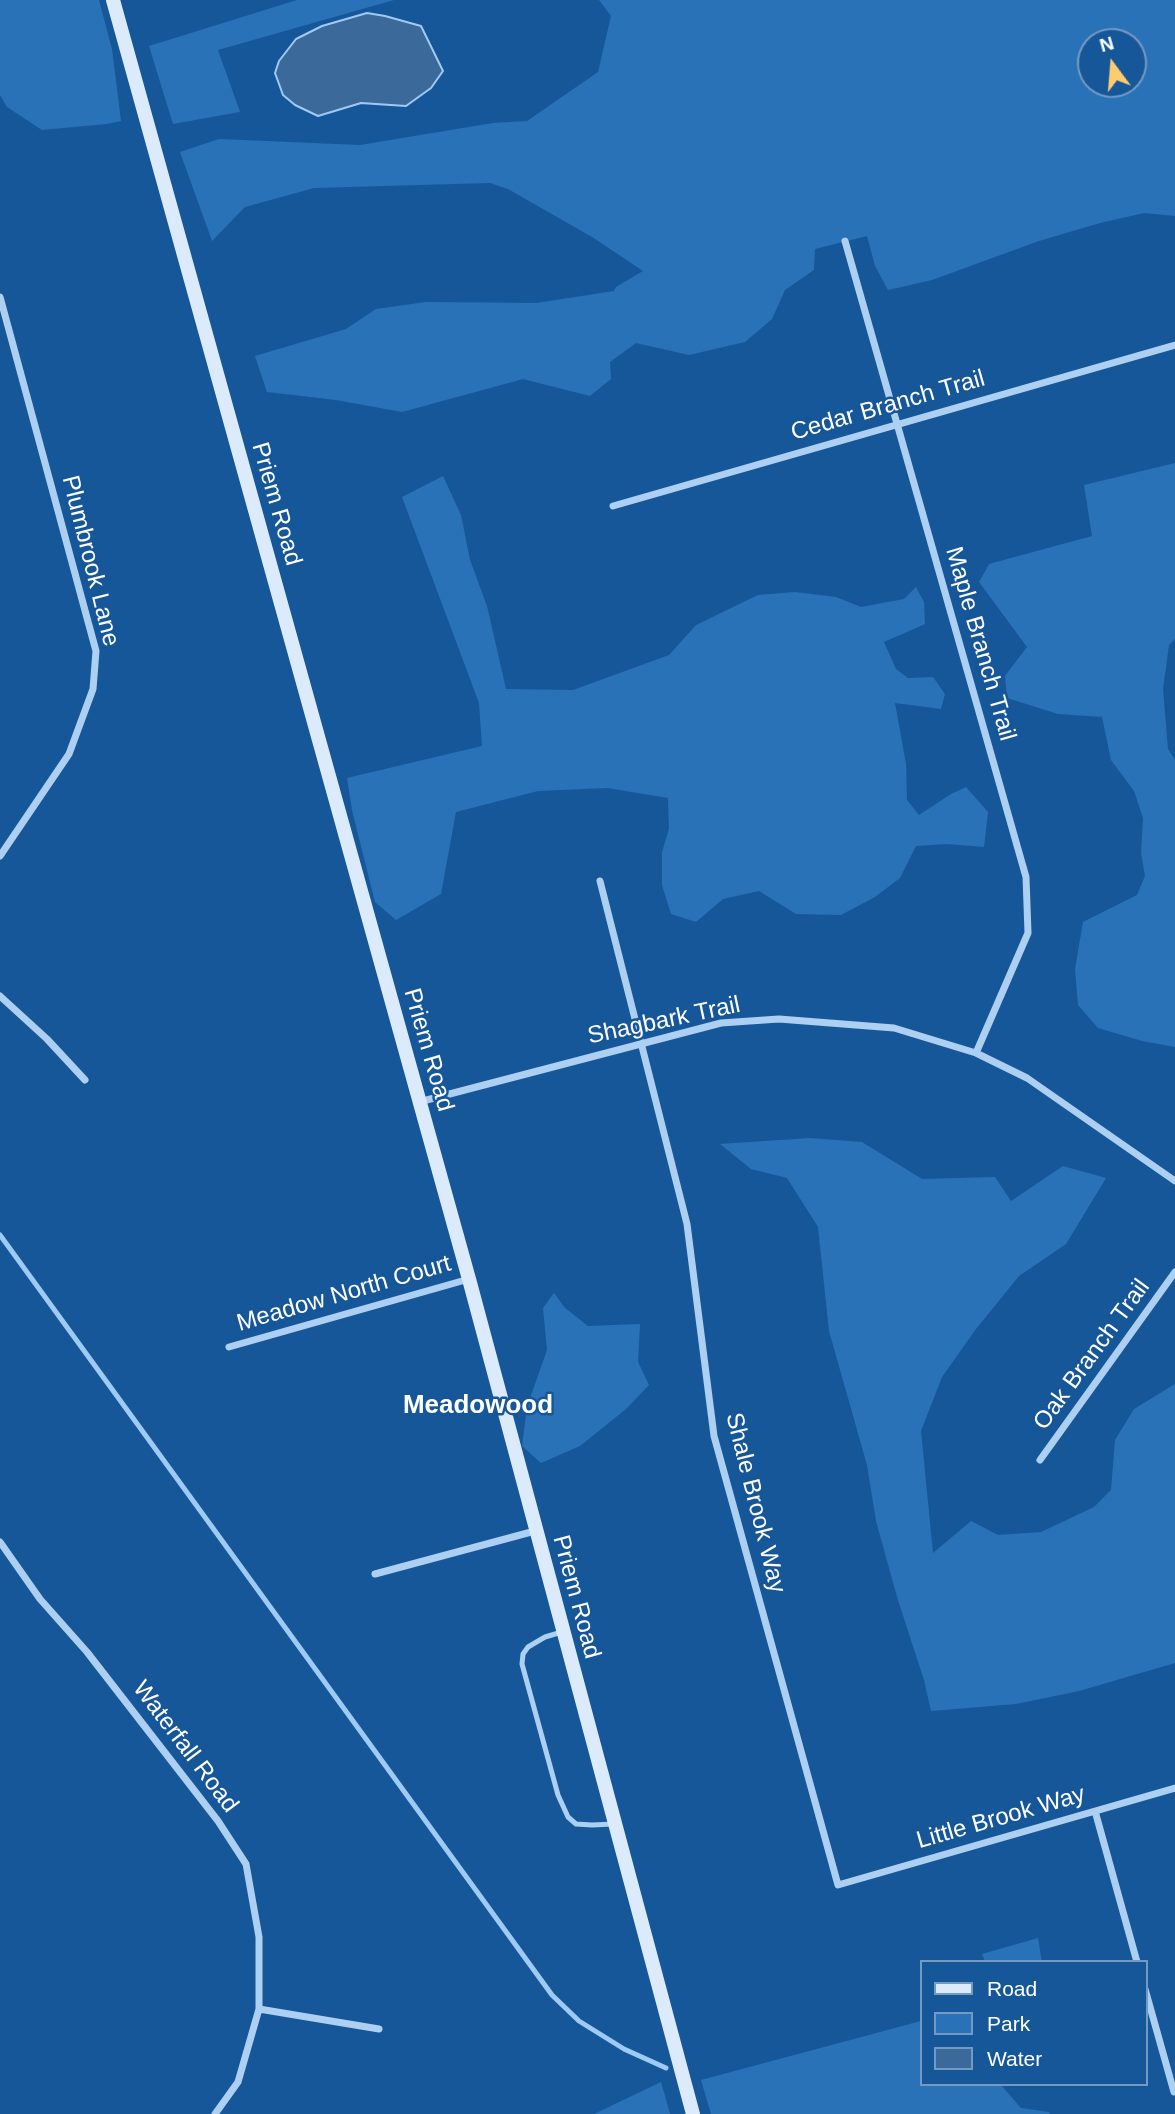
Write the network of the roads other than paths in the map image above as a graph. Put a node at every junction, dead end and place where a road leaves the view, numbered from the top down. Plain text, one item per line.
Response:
1 (113, 0) edge
2 (845, 241) dead end
3 (0, 297) edge
4 (1175, 345) edge
5 (898, 423) junction
6 (613, 506) dead end
7 (0, 856) edge
8 (600, 881) dead end
9 (0, 996) edge
10 (641, 1043) junction
11 (976, 1053) junction
12 (85, 1080) dead end
13 (418, 1102) junction
14 (1175, 1181) edge
15 (1175, 1272) edge
16 (469, 1279) junction
17 (229, 1347) dead end
18 (1040, 1460) dead end
19 (535, 1531) junction
20 (0, 1542) edge
21 (375, 1574) dead end
22 (562, 1632) junction
23 (1175, 1788) edge
24 (1094, 1811) junction
25 (614, 1824) junction
26 (838, 1885) joint
27 (1136, 1960) edge
28 (1147, 1996) edge
29 (259, 2009) junction
30 (379, 2029) dead end
31 (1174, 2092) edge
32 (215, 2114) edge
33 (692, 2114) edge

1 - 13 street, Priem Road
2 - 5 street, Maple Branch Trail
3 - 7 street, Plumbrook Lane
4 - 5 street, Cedar Branch Trail
5 - 6 street, Cedar Branch Trail
5 - 11 street, Maple Branch Trail
8 - 10 street, Shale Brook Way
9 - 12 street
10 - 11 street, Shagbark Trail
10 - 13 street, Shagbark Trail
10 - 26 street, Shale Brook Way
11 - 14 street, Shagbark Trail
13 - 16 street, Priem Road
15 - 18 street, Oak Branch Trail
16 - 17 street, Meadow North Court
16 - 19 street, Priem Road
19 - 21 street
19 - 22 street, Priem Road
20 - 29 street, Waterfall Road
22 - 25 street, Priem Road
22 - 25 lane
23 - 24 street, Little Brook Way
24 - 26 street, Little Brook Way
24 - 27 street
25 - 33 street, Priem Road
28 - 31 street
29 - 30 street
29 - 32 street, Waterfall Road

